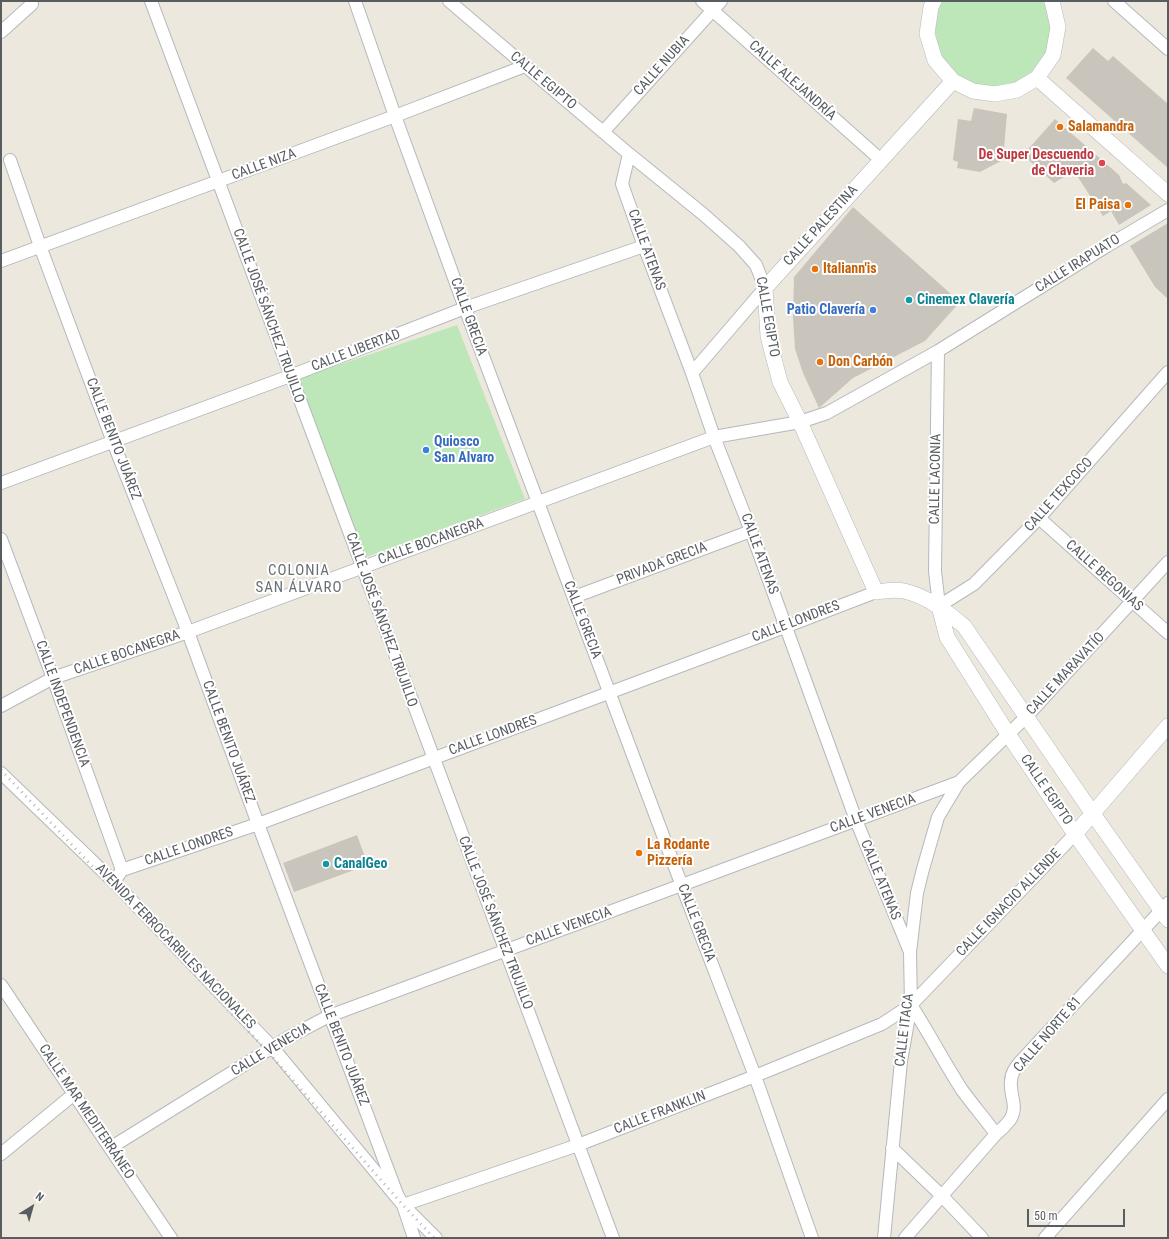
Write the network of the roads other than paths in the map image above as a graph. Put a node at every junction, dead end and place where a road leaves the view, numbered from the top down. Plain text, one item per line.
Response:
1 (151, 1) edge
2 (355, 1) edge
3 (449, 1) edge
4 (702, 1) edge
5 (721, 1) edge
6 (934, 1) edge
7 (1052, 1) edge
8 (1114, 1) edge
9 (32, 4) dead end
10 (713, 10) junction
11 (1, 32) edge
12 (1168, 50) edge
13 (525, 66) junction
14 (1037, 78) junction
15 (952, 81) junction
16 (395, 116) junction
17 (603, 132) junction
18 (629, 154) junction
19 (10, 160) dead end
20 (881, 160) junction
21 (218, 182) junction
22 (1168, 194) edge
23 (1168, 210) edge
24 (40, 246) junction
25 (644, 246) junction
26 (1, 261) edge
27 (764, 288) junction
28 (465, 308) junction
29 (938, 351) junction
30 (1168, 372) edge
31 (692, 373) junction
32 (290, 376) junction
33 (800, 422) junction
34 (714, 438) junction
35 (113, 442) junction
36 (1, 483) edge
37 (538, 502) junction
38 (1039, 518) junction
39 (751, 530) junction
40 (1, 539) edge
41 (1168, 562) edge
42 (362, 568) junction
43 (876, 592) junction
44 (574, 597) junction
45 (1133, 601) junction
46 (939, 606) junction
47 (785, 627) junction
48 (188, 632) junction
49 (1168, 633) edge
50 (53, 678) junction
51 (610, 693) junction
52 (1, 706) edge
53 (1027, 716) junction
54 (1168, 726) edge
55 (1008, 734) junction
56 (433, 758) junction
57 (1, 773) edge
58 (959, 782) junction
59 (1093, 814) junction
60 (856, 820) junction
61 (258, 824) junction
62 (1075, 834) junction
63 (122, 870) junction
64 (114, 882) junction
65 (682, 886) junction
66 (1166, 911) edge
67 (1143, 930) junction
68 (505, 951) junction
69 (910, 952) junction
70 (1168, 966) edge
71 (1, 985) edge
72 (911, 1005) junction
73 (329, 1016) junction
74 (273, 1048) junction
75 (756, 1076) junction
76 (74, 1094) junction
77 (1168, 1099) edge
78 (996, 1134) junction
79 (578, 1145) junction
80 (110, 1148) junction
81 (892, 1148) junction
82 (1, 1154) edge
83 (942, 1196) junction
84 (403, 1205) junction
85 (171, 1238) edge
86 (414, 1238) edge
87 (436, 1238) edge
88 (613, 1238) edge
89 (812, 1238) edge
90 (884, 1238) edge
91 (904, 1238) edge
92 (982, 1238) edge
93 (1045, 1238) edge

1 - 21 street, CALLE JOSÉ SÁNCHEZ TRUJILLO
2 - 16 street, CALLE GRECIA
3 - 13 street, CALLE EGIPTO
4 - 10 street, CALLE ALEJANDRÍA
5 - 10 street, CALLE NUBIA
6 - 15 street
7 - 14 street
8 - 12 street
9 - 11 street
10 - 17 street, CALLE NUBIA
10 - 20 street, CALLE ALEJANDRÍA
13 - 16 street, CALLE NIZA
13 - 17 street, CALLE EGIPTO
14 - 15 street
14 - 22 street
15 - 20 street, CALLE PALESTINA
16 - 21 street, CALLE NIZA
16 - 28 street, CALLE GRECIA
17 - 18 street, CALLE EGIPTO
18 - 25 street, CALLE ATENAS
18 - 27 street, CALLE EGIPTO
19 - 24 street, CALLE BENITO JUÁREZ
20 - 27 street, CALLE PALESTINA
21 - 24 street, CALLE NIZA
21 - 32 street, CALLE JOSÉ SÁNCHEZ TRUJILLO
23 - 29 street, CALLE IRAPUATO
24 - 26 street, CALLE NIZA
24 - 35 street, CALLE BENITO JUÁREZ
25 - 28 street, CALLE LIBERTAD
25 - 31 street, CALLE ATENAS
27 - 31 street, CALLE PALESTINA
27 - 33 street, CALLE EGIPTO
28 - 32 street, CALLE LIBERTAD
28 - 37 street, CALLE GRECIA
29 - 33 street, CALLE IRAPUATO
29 - 46 street, CALLE LACONIA
30 - 38 street, CALLE TEXCOCO
31 - 34 street, CALLE ATENAS
32 - 35 street, CALLE LIBERTAD
32 - 42 street, CALLE JOSÉ SÁNCHEZ TRUJILLO
33 - 34 street, CALLE BOCANEGRA
33 - 43 street, CALLE EGIPTO
34 - 37 street, CALLE BOCANEGRA
34 - 39 street, CALLE ATENAS
35 - 36 street, CALLE LIBERTAD
35 - 48 street, CALLE BENITO JUÁREZ
37 - 42 street, CALLE BOCANEGRA
37 - 44 street, CALLE GRECIA
38 - 45 street, CALLE BEGONIAS
38 - 46 street, CALLE TEXCOCO
39 - 44 street, PRIVADA GRECIA
39 - 47 street, CALLE ATENAS
40 - 50 street, CALLE INDEPENDENCIA
41 - 45 street, CALLE MARAVATÍO
42 - 48 street, CALLE BOCANEGRA
42 - 56 street, CALLE JOSÉ SÁNCHEZ TRUJILLO
43 - 46 street, CALLE EGIPTO
43 - 47 street, CALLE LONDRES
44 - 51 street, CALLE GRECIA
45 - 49 street, CALLE BEGONIAS
45 - 53 street, CALLE MARAVATÍO
46 - 53 street, CALLE EGIPTO
46 - 55 street, CALLE EGIPTO
47 - 51 street, CALLE LONDRES
47 - 60 street, CALLE ATENAS
48 - 50 street, CALLE BOCANEGRA
48 - 61 street, CALLE BENITO JUÁREZ
50 - 52 street, CALLE BOCANEGRA
50 - 63 street, CALLE INDEPENDENCIA
51 - 56 street, CALLE LONDRES
51 - 65 street, CALLE GRECIA
53 - 55 street, CALLE MARAVATÍO
53 - 59 street, CALLE EGIPTO
54 - 59 street, CALLE IGNACIO ALLENDE
55 - 58 street, CALLE MARAVATÍO
55 - 62 street, CALLE EGIPTO
56 - 61 street, CALLE LONDRES
56 - 68 street, CALLE JOSÉ SÁNCHEZ TRUJILLO
57 - 64 street, AVENIDA FERROCARRILES NACIONALES
58 - 60 street, CALLE VENECIA
58 - 69 street, CALLE ITACA
59 - 62 street, CALLE IGNACIO ALLENDE
59 - 66 street, CALLE EGIPTO
60 - 65 street, CALLE VENECIA
60 - 69 street, CALLE ATENAS
61 - 63 street, CALLE LONDRES
61 - 73 street, CALLE BENITO JUÁREZ
62 - 67 street, CALLE EGIPTO
62 - 72 street, CALLE IGNACIO ALLENDE
63 - 64 street
64 - 74 street, AVENIDA FERROCARRILES NACIONALES
65 - 68 street, CALLE VENECIA
65 - 75 street, CALLE GRECIA
66 - 67 street, CALLE NORTE 81
67 - 70 street, CALLE EGIPTO
67 - 78 street, CALLE NORTE 81
68 - 73 street, CALLE VENECIA
68 - 79 street, CALLE JOSÉ SÁNCHEZ TRUJILLO
69 - 72 street, CALLE ITACA
71 - 76 street, CALLE MAR MEDITERRÁNEO
72 - 75 street, CALLE FRANKLIN
72 - 78 street
72 - 81 street, CALLE ITACA
73 - 74 street, CALLE VENECIA
73 - 84 street, CALLE BENITO JUÁREZ
74 - 80 street, CALLE VENECIA
74 - 84 street, AVENIDA FERROCARRILES NACIONALES
75 - 79 street, CALLE FRANKLIN
75 - 89 street, CALLE GRECIA
76 - 80 street, CALLE MAR MEDITERRÁNEO
76 - 82 street
77 - 93 street
78 - 83 street, CALLE NORTE 81
79 - 84 street, CALLE FRANKLIN
79 - 88 street, CALLE JOSÉ SÁNCHEZ TRUJILLO
80 - 85 street, CALLE MAR MEDITERRÁNEO
81 - 83 street
81 - 90 street, CALLE ITACA
83 - 91 street, CALLE NORTE 81
83 - 92 street
84 - 86 street, CALLE BENITO JUÁREZ
84 - 87 street, AVENIDA FERROCARRILES NACIONALES

